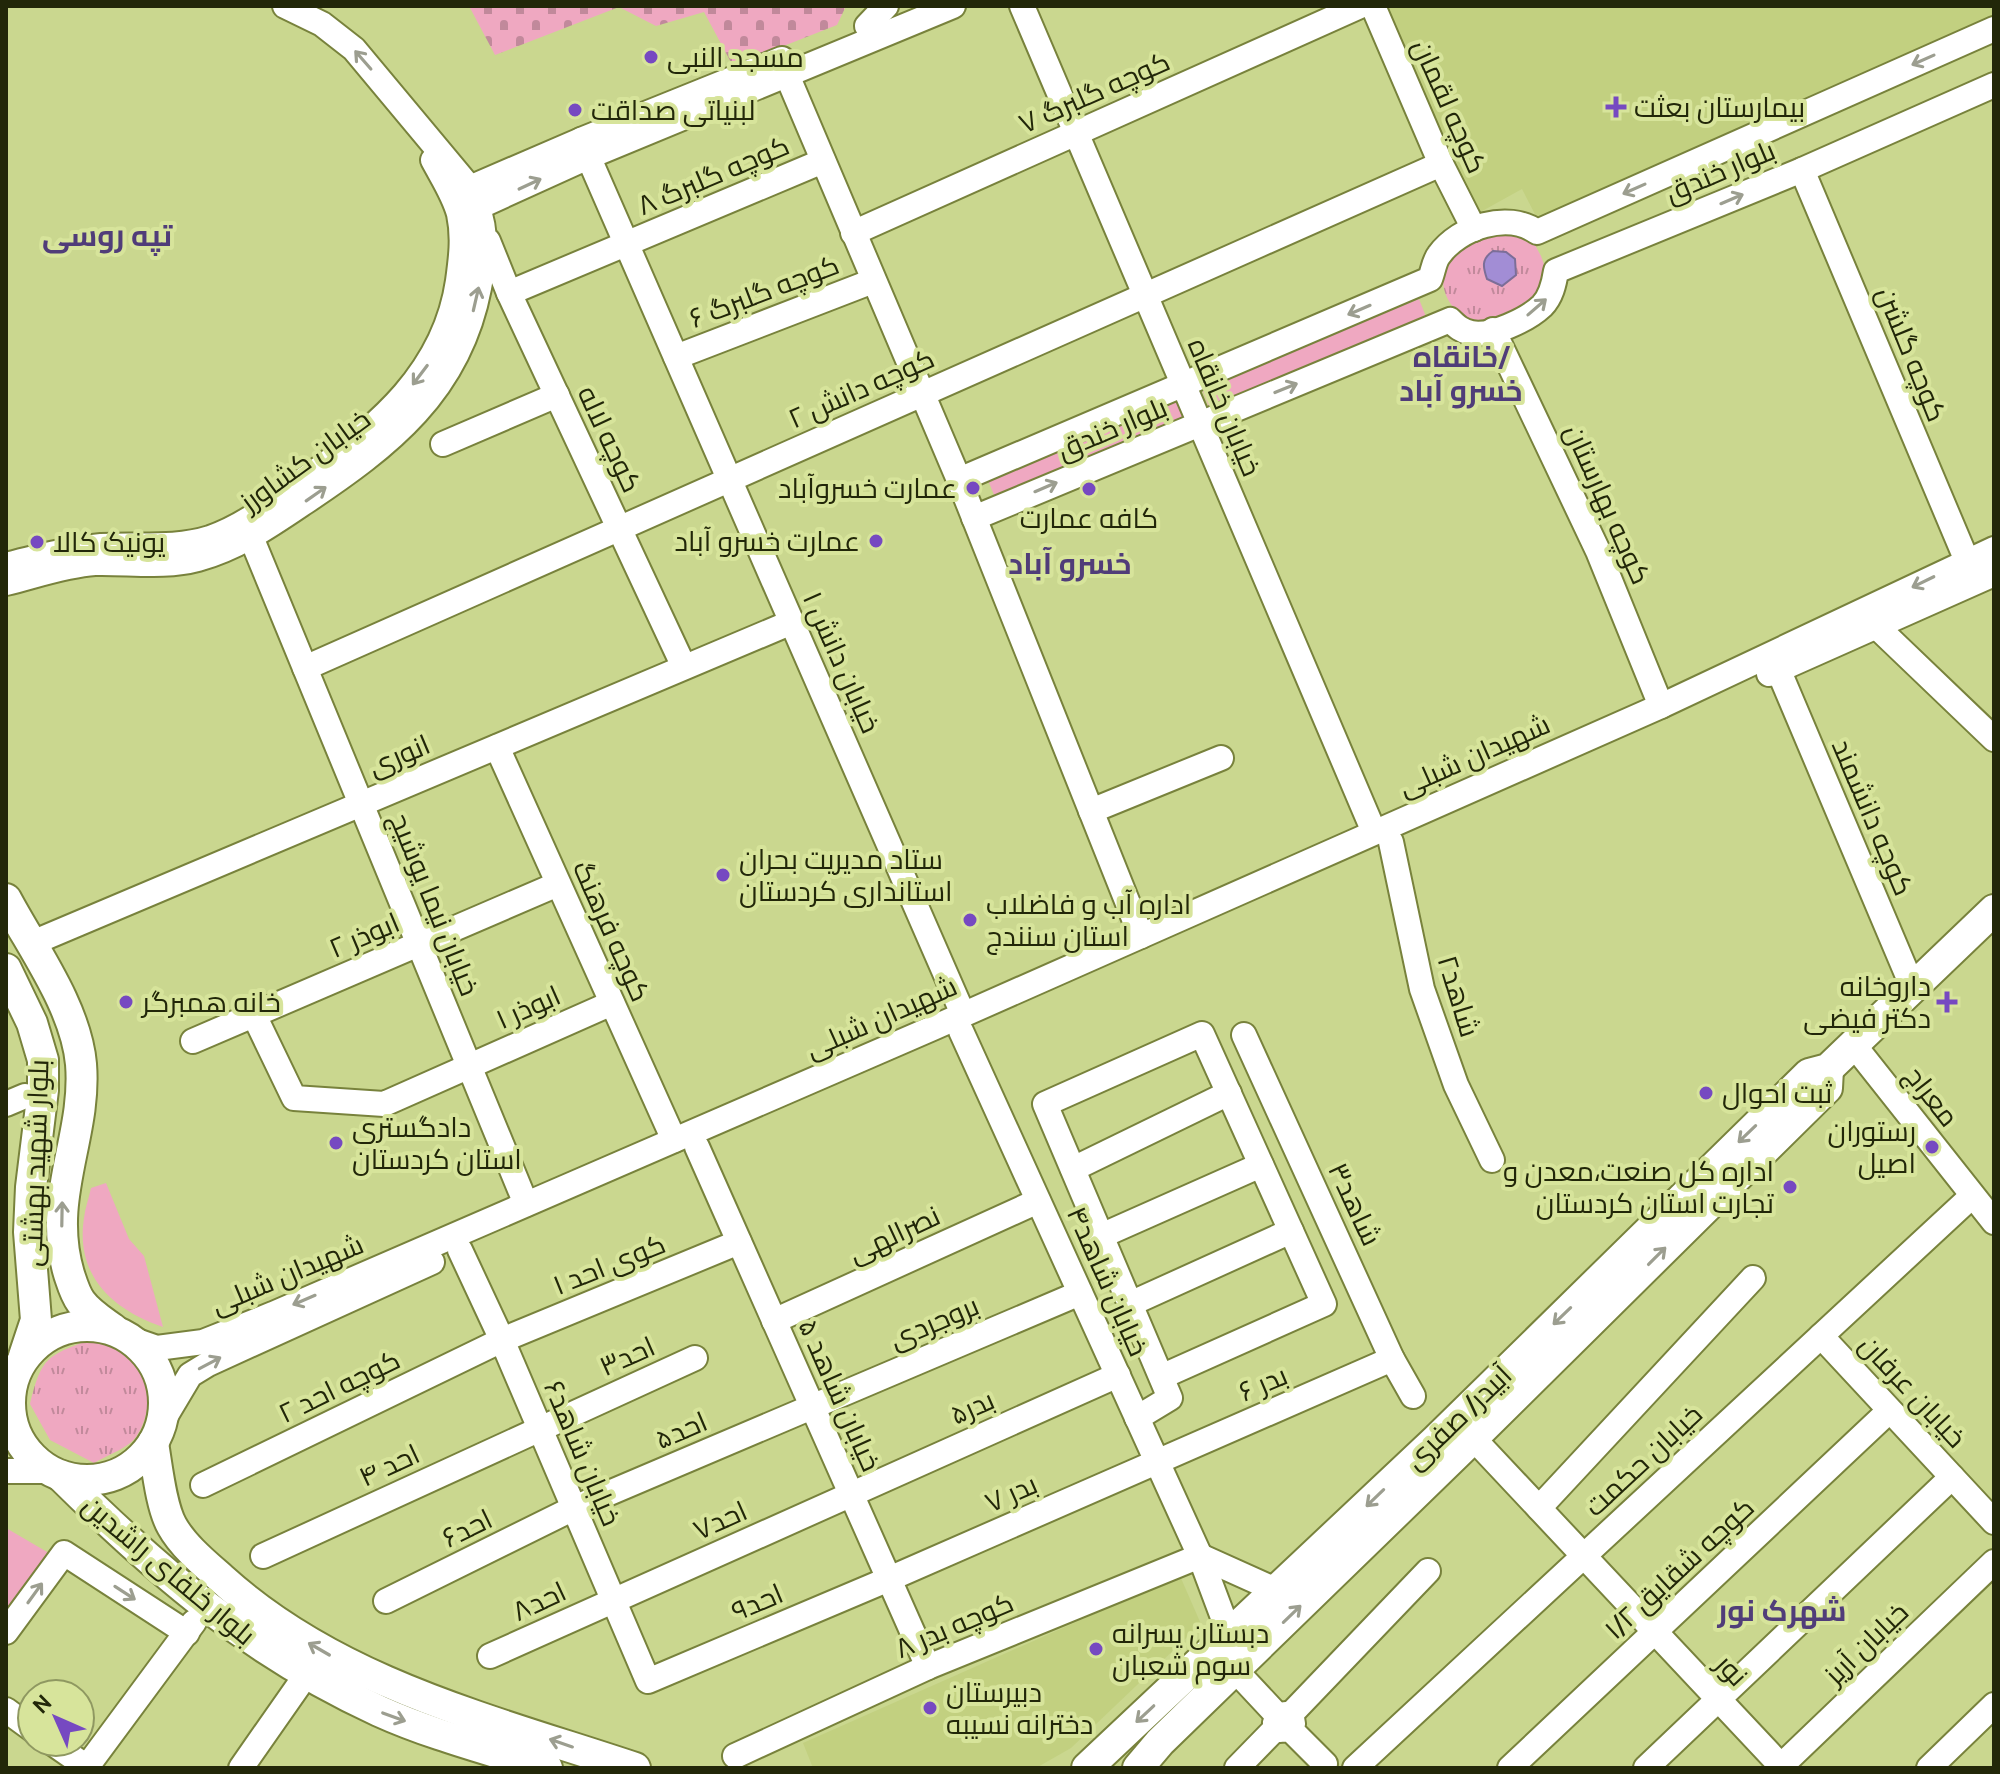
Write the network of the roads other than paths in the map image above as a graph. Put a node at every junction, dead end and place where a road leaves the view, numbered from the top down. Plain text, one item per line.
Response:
1 (285, 6) edge
2 (304, 6) edge
3 (886, 6) edge
4 (916, 6) edge
5 (953, 6) edge
6 (1022, 6) edge
7 (1360, 6) edge
8 (1373, 6) edge
9 (322, 24) junction
10 (867, 26) junction
11 (1994, 29) edge
12 (787, 75) junction
13 (1994, 85) edge
14 (1076, 133) junction
15 (585, 148) junction
16 (823, 161) junction
17 (1441, 164) junction
18 (1802, 170) junction
19 (465, 201) junction
20 (1474, 229) junction
21 (853, 233) junction
22 (485, 235) junction
23 (627, 244) junction
24 (873, 281) junction
25 (509, 293) junction
26 (1145, 295) junction
27 (1493, 330) junction
28 (676, 357) junction
29 (1184, 386) junction
30 (557, 395) junction
31 (921, 395) junction
32 (1200, 423) junction
33 (443, 444) dead end
34 (729, 479) junction
35 (959, 480) junction
36 (974, 518) junction
37 (619, 528) junction
38 (247, 530) junction
39 (1994, 549) edge
40 (6, 565) edge
41 (1983, 578) edge
42 (6, 583) edge
43 (792, 622) junction
44 (1876, 626) junction
45 (684, 667) junction
46 (305, 668) junction
47 (1778, 669) junction
48 (1661, 706) junction
49 (1994, 739) edge
50 (497, 747) junction
51 (1221, 758) dead end
52 (361, 804) junction
53 (1091, 811) junction
54 (1382, 837) junction
55 (558, 884) junction
56 (6, 899) edge
57 (1994, 910) edge
58 (1141, 936) junction
59 (30, 944) junction
60 (419, 944) junction
61 (6, 969) edge
62 (1913, 988) junction
63 (612, 1003) junction
64 (254, 1015) junction
65 (962, 1023) junction
66 (1244, 1035) dead end
67 (193, 1041) dead end
68 (1853, 1044) junction
69 (469, 1065) junction
70 (1828, 1069) junction
71 (1229, 1093) junction
72 (685, 1144) junction
73 (1492, 1160) dead end
74 (1261, 1165) junction
75 (1073, 1169) junction
76 (1038, 1201) junction
77 (526, 1204) junction
78 (1986, 1208) edge
79 (1291, 1231) junction
80 (1101, 1236) junction
81 (739, 1242) junction
82 (460, 1250) junction
83 (66, 1263) junction
84 (31, 1266) junction
85 (1753, 1278) dead end
86 (1080, 1293) junction
87 (1130, 1304) junction
88 (774, 1321) junction
89 (123, 1335) junction
90 (1821, 1336) junction
91 (242, 1338) junction
92 (502, 1340) junction
93 (695, 1358) dead end
94 (1392, 1359) junction
95 (22, 1361) junction
96 (1118, 1375) junction
97 (1161, 1377) junction
98 (1413, 1396) dead end
99 (8, 1399) edge
100 (812, 1406) junction
101 (1889, 1411) junction
102 (1137, 1418) junction
103 (540, 1429) junction
104 (158, 1432) junction
105 (1473, 1438) junction
106 (1157, 1461) junction
107 (6, 1471) edge
108 (56, 1473) junction
109 (1952, 1477) junction
110 (203, 1485) dead end
111 (851, 1494) junction
112 (574, 1508) junction
113 (1539, 1508) junction
114 (1994, 1522) edge
115 (171, 1526) junction
116 (139, 1550) junction
117 (263, 1556) dead end
118 (1200, 1556) junction
119 (1584, 1556) junction
120 (1994, 1562) edge
121 (1428, 1571) dead end
122 (889, 1579) junction
123 (1278, 1591) junction
124 (613, 1600) junction
125 (386, 1601) dead end
126 (206, 1607) junction
127 (6, 1632) edge
128 (1655, 1632) junction
129 (187, 1633) junction
130 (1230, 1636) junction
131 (490, 1656) dead end
132 (928, 1667) junction
133 (1235, 1670) junction
134 (306, 1675) junction
135 (648, 1681) joint
136 (1718, 1699) junction
137 (1994, 1705) edge
138 (1284, 1722) junction
139 (735, 1756) dead end
140 (1325, 1764) dead end
141 (86, 1767) edge
142 (1781, 1767) edge
143 (241, 1768) edge
144 (547, 1768) edge
145 (635, 1768) edge
146 (1087, 1768) edge
147 (1138, 1768) edge
148 (1237, 1768) edge
149 (1355, 1768) edge
150 (1510, 1768) edge
151 (1646, 1768) edge
152 (1929, 1768) edge

1 - 9 street
2 - 9 street
3 - 10 street
4 - 10 street
5 - 12 street
6 - 14 street, خیابان خانقاه
7 - 14 street, کوچه گلبرگ ۷
8 - 17 street, کوچه لقمان
19 -> 9 street
10 - 15 street
11 -> 20 street, بلوار خندق
12 - 15 street
12 - 16 street
13 - 18 street, بلوار خندق
14 - 21 street, کوچه گلبرگ ۷
14 - 26 street, خیابان خانقاه
15 - 19 street
15 - 23 street, خیابان دانش ۱
16 - 21 street
16 - 23 street, کوچه گلبرگ ۸
17 - 20 street, کوچه لقمان
17 - 26 street, کوچه دانش ۲
27 -> 18 street, بلوار خندق
18 - 41 street, کوچه گلشن
19 - 22 street, خیابان کشاورز
19 -> 38 street, خیابان کشاورز
20 -> 29 street, بلوار خندق
21 - 24 street
22 - 25 street, کوچه لاله
38 -> 22 street, خیابان کشاورز
23 - 25 street, کوچه گلبرگ ۸
23 - 28 street, خیابان دانش ۱
24 - 28 street, کوچه گلبرگ ۶
24 - 31 street
25 - 30 street, کوچه لاله
26 - 29 street, خیابان خانقاه
26 - 31 street, کوچه دانش ۲
32 -> 27 street, بلوار خندق
27 - 48 street, کوچه بهارستان
28 - 34 street, خیابان دانش ۱
29 - 32 street, خیابان خانقاه
29 - 35 street, بلوار خندق
30 - 33 street
30 - 37 street, کوچه لاله
31 - 34 street, کوچه دانش ۲
31 - 35 street
36 -> 32 street, بلوار خندق
32 - 54 street, خیابان خانقاه
34 - 37 street, کوچه دانش ۲
34 - 43 street, خیابان دانش ۱
35 - 36 street
36 - 53 street
37 - 45 street, کوچه لاله
37 - 46 street, کوچه دانش ۲
38 - 40 street, خیابان کشاورز
38 - 42 street, خیابان کشاورز
38 - 46 street, خیابان نیما یوشیج
39 - 41 street, شهیدان شبلی
41 - 44 street, شهیدان شبلی
41 -> 48 street, شهیدان شبلی
43 - 45 street, انوری
43 - 65 street, خیابان دانش ۱
44 - 47 street, شهیدان شبلی
44 - 49 street
45 - 50 street, انوری
46 - 52 street, خیابان نیما یوشیج
47 - 54 street, شهیدان شبلی
47 - 62 street, کوچه دانشمند
48 - 54 street, شهیدان شبلی
50 - 52 street, انوری
50 - 55 street, کوچه فرهنگ
51 - 53 street
52 - 59 street, انوری
52 - 60 street, خیابان نیما یوشیج
53 - 58 street
54 - 58 street, شهیدان شبلی
54 - 65 street, شهیدان شبلی
54 - 73 street, شاهد۲
55 - 60 street, ابوذر ۲
55 - 63 street, کوچه فرهنگ
56 - 59 main road, بلوار شهید بهشتی
57 - 62 main road, آبیدر/ صفری
58 - 65 street, شهیدان شبلی
83 -> 59 main road, بلوار شهید بهشتی
60 - 64 street, ابوذر ۲
60 - 69 street, خیابان نیما یوشیج
61 - 84 main road, بلوار شهید بهشتی
62 - 68 main road, آبیدر/ صفری
63 - 69 street, ابوذر ۱
63 - 72 street, کوچه فرهنگ
64 - 67 street, ابوذر ۲
64 - 69 street, ابوذر ۱
65 - 72 street, شهیدان شبلی
65 - 76 street, خیابان شاهد۴
66 - 94 street, شاهد۳
68 - 70 main road, آبیدر/ صفری
68 - 78 street, معراج
69 - 77 street, خیابان نیما یوشیج
105 -> 70 main road, آبیدر/ صفری
70 -> 123 main road, آبیدر/ صفری
71 - 74 street
71 - 75 street
71 - 75 street
72 - 77 street, شهیدان شبلی
72 - 81 street, خیابان شاهد ۵
72 - 82 street, شهیدان شبلی
74 - 79 street
74 - 80 street
75 - 80 street
76 - 86 street, خیابان شاهد۴
76 - 88 street, نصرالهی
77 -> 91 street, شهیدان شبلی
78 - 90 street, خیابان حکمت
79 - 87 street
79 - 97 street
80 - 87 street
81 - 88 street, خیابان شاهد ۵
81 - 92 street, کوی احد ۱
82 - 91 street, شهیدان شبلی
82 - 92 street, خیابان شاهد۶
83 - 84 main road
83 - 89 main road, بلوار شهید بهشتی
84 - 95 main road, بلوار شهید بهشتی
85 - 113 street
86 - 96 street, خیابان شاهد۴
86 - 100 street, بروجردی
87 - 97 street
88 - 100 street, خیابان شاهد ۵
89 - 91 street, شهیدان شبلی
89 - 95 main road
89 - 104 main road
90 - 101 street, خیابان عرفان
90 - 119 street, خیابان حکمت
104 -> 91 street, شهیدان شبلی
92 - 103 street, خیابان شاهد۶
92 - 110 street, کوچه احد ۲
93 - 103 street, احد۳
94 - 98 street, شاهد۳
94 - 106 street, بدر ۶
95 - 99 main road
96 - 102 street, خیابان شاهد۴
96 - 111 street, بدر۵
97 - 102 street
99 - 108 main road
100 - 111 street, خیابان شاهد ۵
100 - 112 street, احد۵
101 - 109 street, خیابان عرفان
101 - 128 street, کوچه شقایق ۱/۲
102 - 106 street, خیابان شاهد۴
103 - 112 street, خیابان شاهد۶
103 - 117 street, احد ۴
104 - 108 main road
104 - 115 main road, بلوار خلفای راشدین
105 - 113 street, نور
133 -> 105 main road, آبیدر/ صفری
106 - 118 street, خیابان شاهد۴
106 - 122 street, بدر ۷
107 - 108 street
108 - 116 main road, بلوار خلفای راشدین
109 - 114 street, خیابان عرفان
109 - 136 street
111 - 122 street, خیابان شاهد ۵
111 - 124 street, احد۷
112 - 124 street, خیابان شاهد۶
112 - 125 street, احد۶
113 - 119 street, نور
115 - 116 main road
145 -> 115 main road, بلوار خلفای راشدین
116 - 126 main road, بلوار خلفای راشدین
118 - 123 street
118 - 130 street, خیابان شاهد۴
118 - 132 street, کوچه بدر ۸
119 - 128 street, نور
119 - 149 street, خیابان حکمت
120 - 142 street, خیابان آریز
121 - 138 street
122 - 132 street, خیابان شاهد ۵
122 - 135 street, احد۹
123 - 130 main road, آبیدر/ صفری
124 - 131 street, احد۸
124 - 135 street, خیابان شاهد۶
126 - 129 street
126 - 134 main road, بلوار خلفای راشدین
127 -> 129 street
128 - 136 street, نور
128 - 150 street, کوچه شقایق ۱/۲
129 - 141 street
130 -> 146 main road, آبیدر/ صفری
132 - 139 street, کوچه بدر ۸
133 - 138 street
133 - 147 main road, آبیدر/ صفری
134 - 143 street
134 -> 144 main road, بلوار خلفای راشدین
136 - 142 street, نور
136 - 151 street
137 - 152 street
138 - 140 street
138 - 148 street

